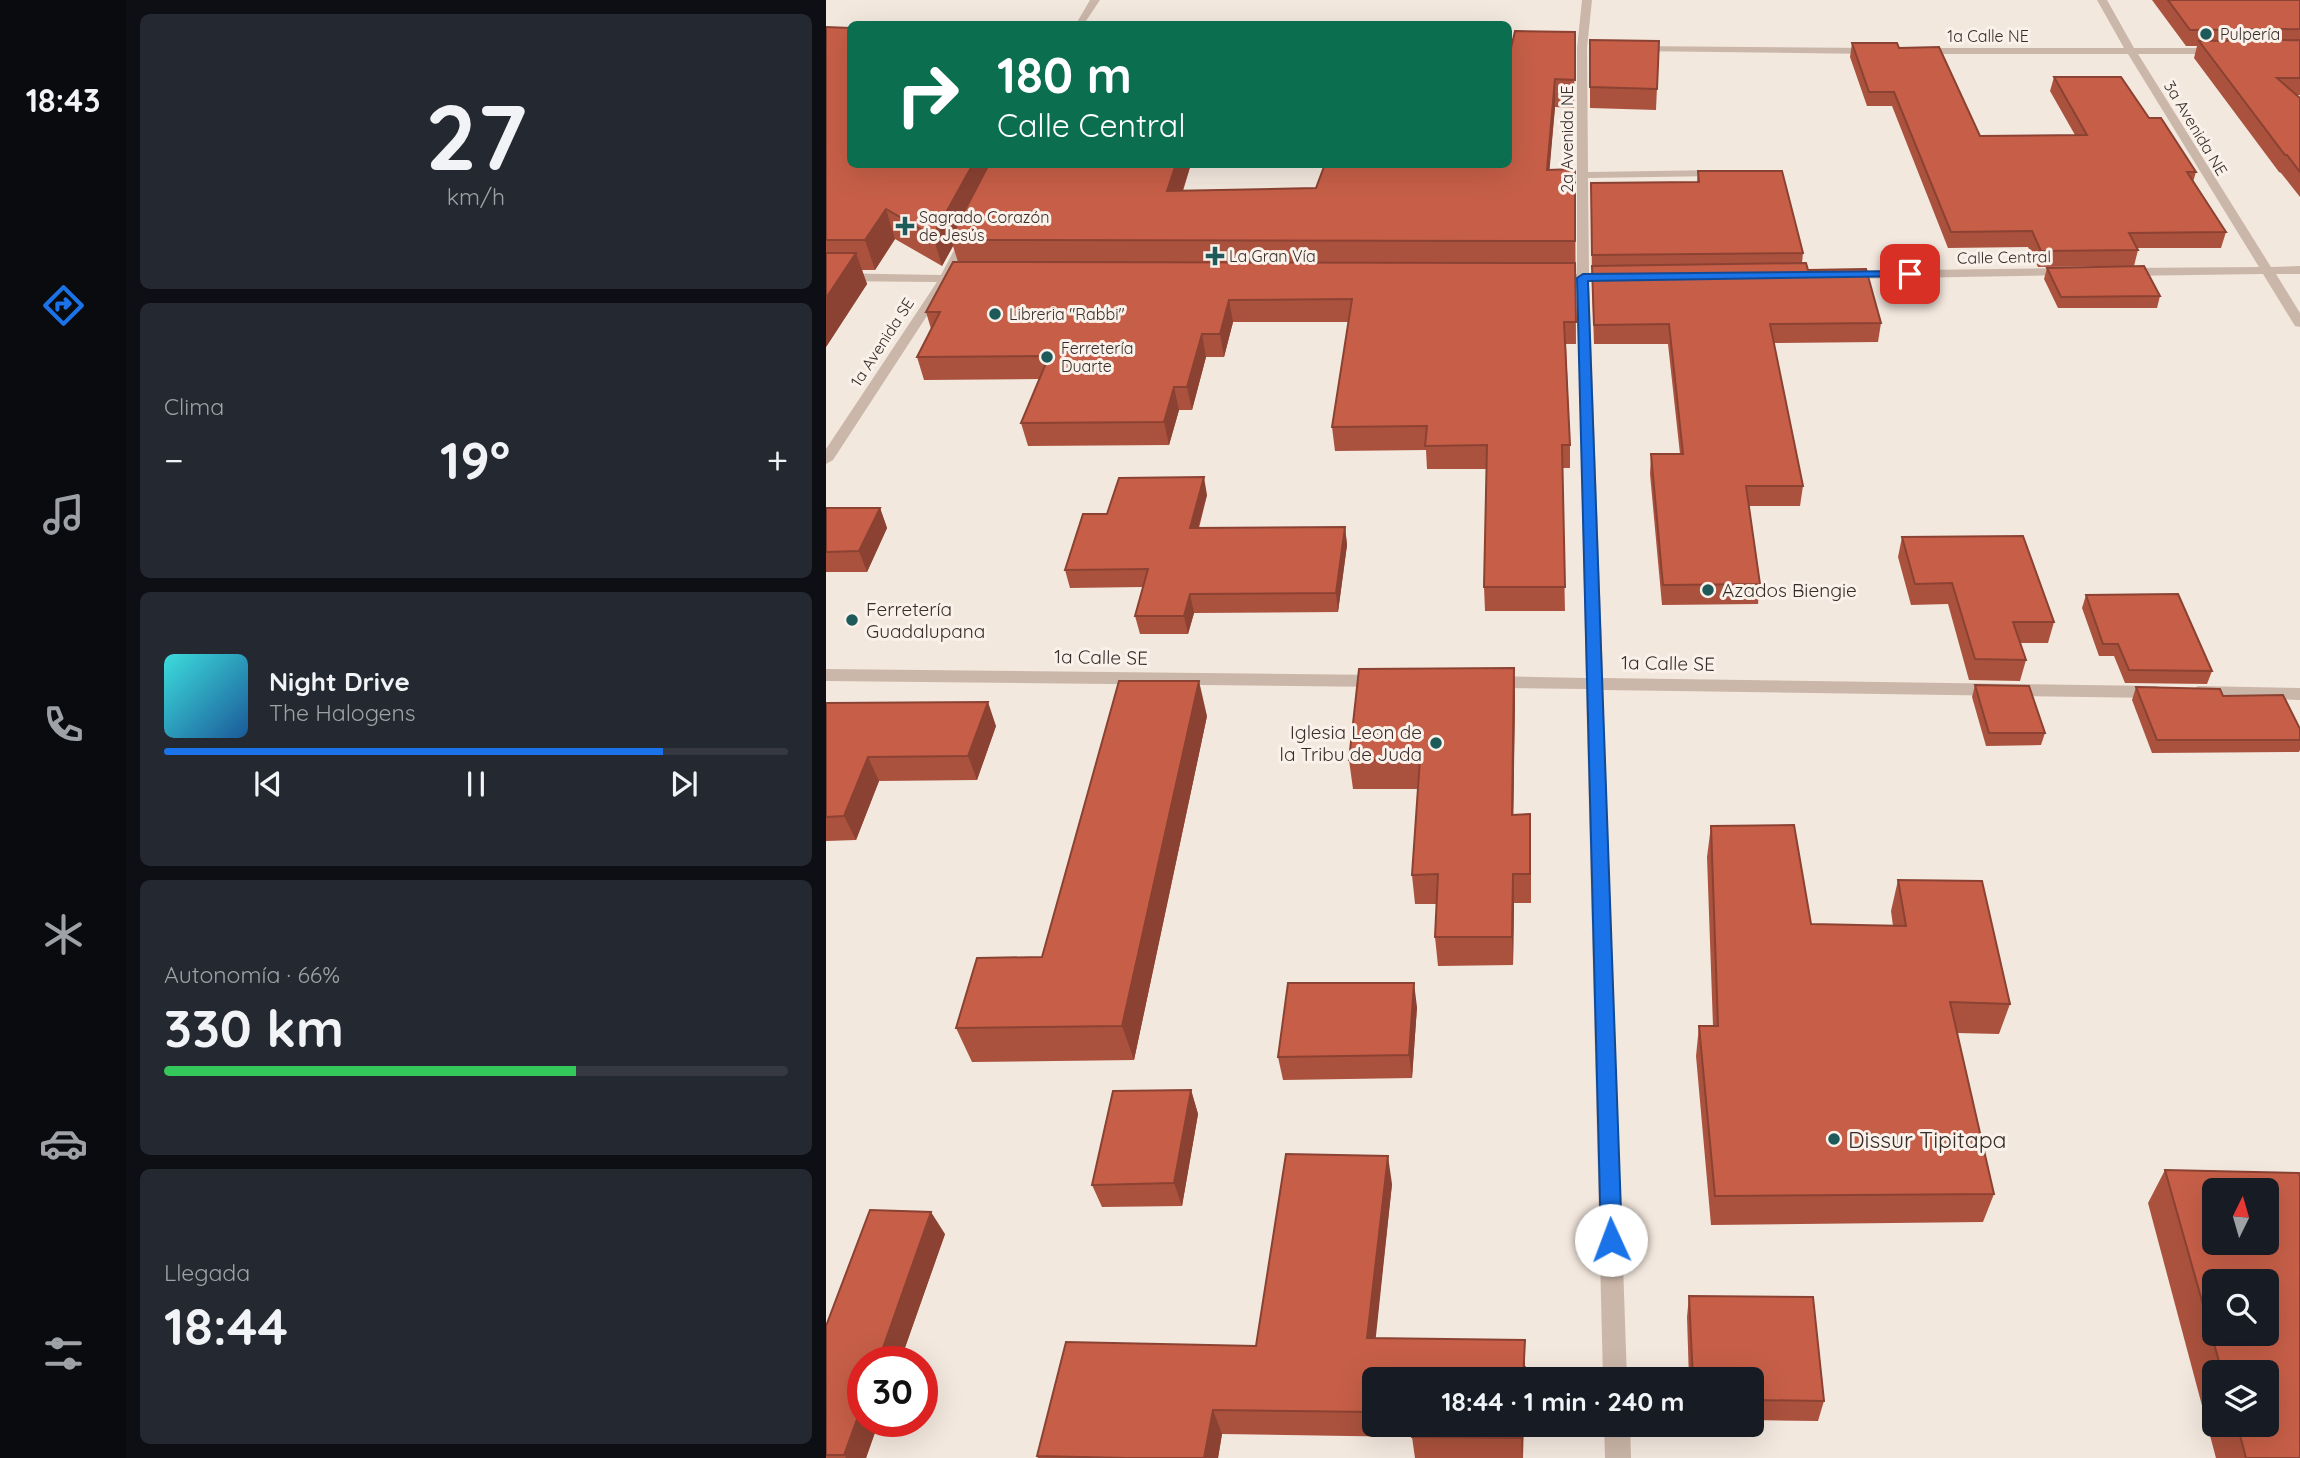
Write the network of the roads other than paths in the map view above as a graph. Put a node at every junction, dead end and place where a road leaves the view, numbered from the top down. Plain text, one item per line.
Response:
1 (1095, 0) edge
2 (1587, 0) edge
3 (2102, 0) edge
4 (1082, 21) edge
5 (1576, 48) junction
6 (1596, 49) edge
7 (1623, 49) edge
8 (1885, 51) edge
9 (1912, 51) edge
10 (2230, 51) edge
11 (2132, 53) junction
12 (1730, 173) edge
13 (1583, 176) junction
14 (972, 225) edge
15 (2266, 270) junction
16 (2300, 270) edge
17 (2084, 272) edge
18 (2112, 272) edge
19 (1833, 275) edge
20 (826, 277) edge
21 (1624, 277) edge
22 (1541, 278) edge
23 (1583, 278) junction
24 (944, 279) junction
25 (986, 279) edge
26 (2300, 323) edge
27 (826, 460) edge
28 (826, 675) edge
29 (1400, 681) edge
30 (1470, 681) edge
31 (1596, 683) junction
32 (2300, 694) edge
33 (1615, 1367) edge
34 (1617, 1437) edge
35 (1618, 1458) edge

1 - 4 street
2 - 5 street, 2a Avenida NE
3 - 11 street, 3a Avenida NE
5 - 6 street
5 - 13 street, 2a Avenida NE
7 - 8 street
9 - 11 street, 1a Calle NE
10 - 11 street, 1a Calle NE
11 - 15 street, 3a Avenida NE
12 - 13 street
13 - 23 street, 2a Avenida NE
14 - 24 street, 1a Avenida SE
15 - 16 street
15 - 18 street
15 - 26 street, 3a Avenida NE
17 - 19 street, Calle Central
20 - 24 street
21 - 23 street
22 - 23 street
23 - 31 street, 2a Avenida NE
24 - 25 street
24 - 27 street, 1a Avenida SE
28 - 29 street, 1a Calle SE
30 - 31 street, 1a Calle SE
31 - 32 street, 1a Calle SE
31 - 33 street, 2a Avenida NE
34 - 35 street

